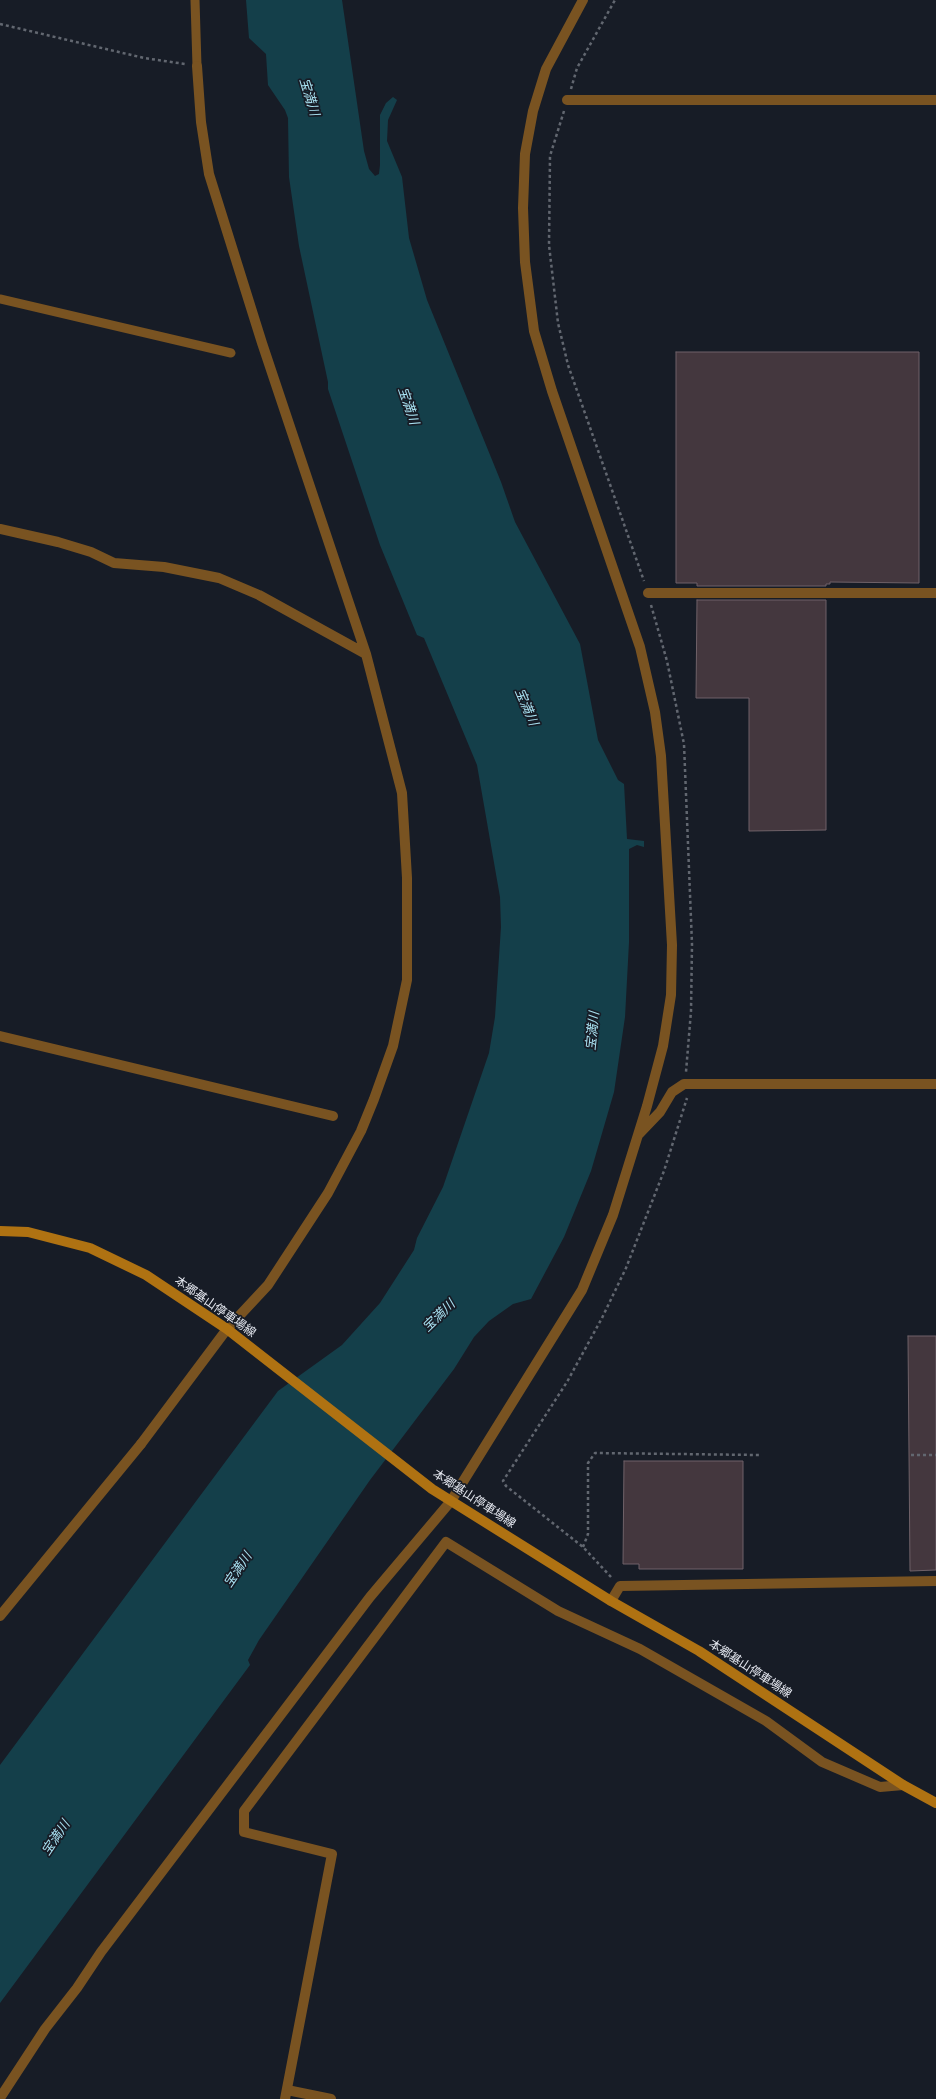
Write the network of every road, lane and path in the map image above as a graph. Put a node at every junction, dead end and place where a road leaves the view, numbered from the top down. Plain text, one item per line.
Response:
1 (195, 0) edge
2 (583, 0) edge
3 (615, 0) edge
4 (0, 24) edge
5 (197, 66) junction
6 (567, 100) junction
7 (936, 100) edge
8 (0, 298) edge
9 (231, 353) dead end
10 (0, 529) edge
11 (648, 593) junction
12 (936, 593) edge
13 (366, 654) junction
14 (0, 1036) edge
15 (684, 1084) junction
16 (936, 1084) edge
17 (333, 1116) dead end
18 (637, 1136) junction
19 (0, 1230) edge
20 (231, 1332) junction
21 (760, 1455) dead end
22 (911, 1455) dead end
23 (936, 1455) edge
24 (452, 1501) junction
25 (583, 1547) junction
26 (936, 1582) edge
27 (620, 1586) junction
28 (611, 1601) junction
29 (0, 1616) edge
30 (903, 1785) junction
31 (936, 1803) edge
32 (286, 2095) edge
33 (0, 2098) edge
34 (331, 2099) edge

1 - 5 lane
2 - 18 street
3 - 6 path
4 - 5 path
5 - 13 street
6 - 7 street
6 - 11 path
8 - 9 lane
10 - 13 street
11 - 12 street
11 - 15 path
13 - 20 street
14 - 17 street
15 - 16 street
15 - 18 street
15 - 25 path
18 - 24 street
19 - 20 main road, 本郷基山停車場線
20 - 24 main road, 本郷基山停車場線
20 - 29 street
21 - 25 path
22 - 23 path
24 - 28 main road, 本郷基山停車場線
24 - 33 street
25 - 27 path
26 - 27 street
27 - 28 street
28 - 30 main road, 本郷基山停車場線
30 - 31 main road, 本郷基山停車場線
30 - 32 street
32 - 34 street

